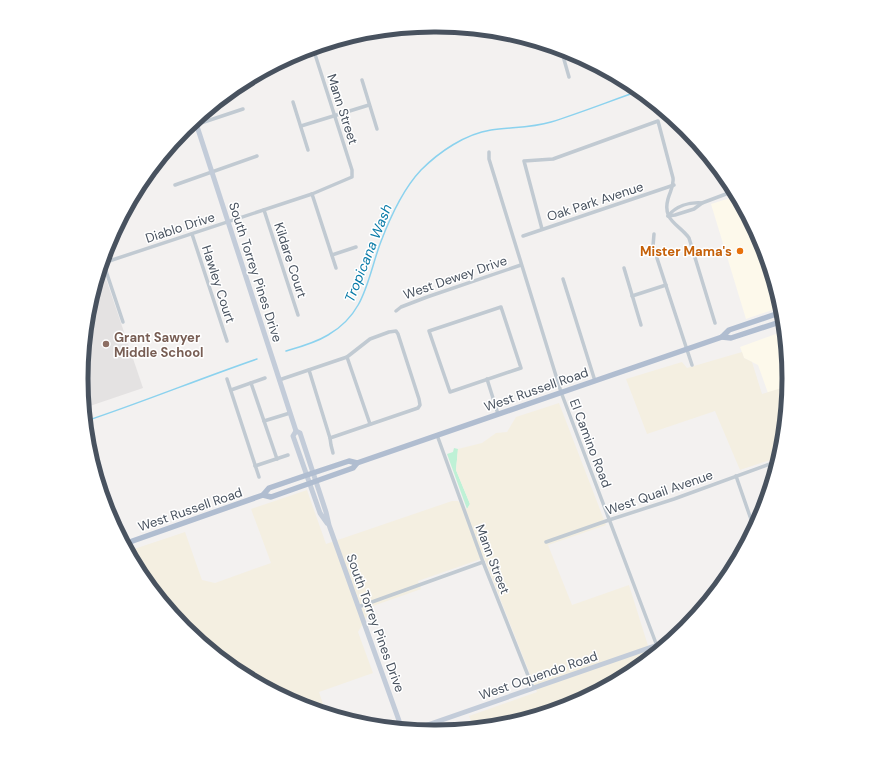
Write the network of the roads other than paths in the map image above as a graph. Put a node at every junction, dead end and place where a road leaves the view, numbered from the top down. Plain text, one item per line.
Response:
1 (315, 53) edge
2 (563, 56) edge
3 (569, 77) dead end
4 (362, 80) dead end
5 (293, 102) dead end
6 (369, 105) junction
7 (243, 109) dead end
8 (335, 116) junction
9 (205, 119) edge
10 (197, 126) edge
11 (301, 126) junction
12 (377, 129) dead end
13 (308, 150) dead end
14 (489, 152) dead end
15 (257, 156) dead end
16 (212, 172) junction
17 (352, 177) joint
18 (175, 185) dead end
19 (674, 185) junction
20 (728, 193) edge
21 (312, 194) junction
22 (702, 203) junction
23 (264, 210) junction
24 (668, 216) junction
25 (228, 222) junction
26 (542, 229) junction
27 (192, 234) junction
28 (654, 234) dead end
29 (523, 236) dead end
30 (356, 247) dead end
31 (332, 255) junction
32 (109, 261) edge
33 (521, 265) junction
34 (336, 268) dead end
35 (624, 268) dead end
36 (106, 271) edge
37 (563, 279) dead end
38 (666, 285) junction
39 (632, 296) junction
40 (396, 311) dead end
41 (776, 314) edge
42 (298, 315) dead end
43 (123, 322) dead end
44 (715, 323) dead end
45 (777, 323) edge
46 (641, 325) dead end
47 (722, 337) junction
48 (227, 341) dead end
49 (686, 349) junction
50 (347, 357) junction
51 (692, 365) dead end
52 (309, 370) junction
53 (265, 378) dead end
54 (227, 379) dead end
55 (487, 379) junction
56 (279, 380) junction
57 (595, 381) junction
58 (251, 383) junction
59 (231, 390) junction
60 (561, 392) junction
61 (290, 413) junction
62 (498, 414) junction
63 (264, 422) junction
64 (370, 424) junction
65 (296, 431) junction
66 (437, 435) junction
67 (330, 438) junction
68 (333, 453) dead end
69 (288, 455) dead end
70 (277, 458) junction
71 (357, 463) junction
72 (771, 463) edge
73 (255, 466) junction
74 (313, 473) junction
75 (307, 475) junction
76 (736, 476) junction
77 (259, 477) dead end
78 (313, 483) junction
79 (264, 495) junction
80 (609, 520) junction
81 (751, 520) edge
82 (130, 542) edge
83 (546, 542) dead end
84 (483, 562) junction
85 (358, 607) junction
86 (656, 644) edge
87 (653, 647) edge
88 (533, 688) junction
89 (400, 723) edge
90 (428, 725) edge

1 - 8 street, Mann Street
2 - 3 street
4 - 6 street
5 - 11 street
6 - 8 street
6 - 12 street
7 - 9 street
8 - 11 street
8 - 17 street, Mann Street
10 - 16 street, South Torrey Pines Drive
11 - 13 street
14 - 33 street, El Camino Road
15 - 16 street
16 - 18 street
16 - 25 street, South Torrey Pines Drive
17 - 21 street, Diablo Drive
19 - 24 street
19 - 26 street, Oak Park Avenue
19 - 26 street
20 - 22 street
21 - 23 street, Diablo Drive
21 - 31 street
22 - 24 street
22 - 24 street
23 - 25 street, Diablo Drive
23 - 42 street, Kildare Court
24 - 44 street
25 - 27 street, Diablo Drive
25 - 56 street, South Torrey Pines Drive
26 - 29 street, Oak Park Avenue
27 - 32 street, Diablo Drive
27 - 48 street, Hawley Court
28 - 38 street
30 - 31 street
31 - 34 street
33 - 40 street, West Dewey Drive
33 - 60 street, El Camino Road
35 - 39 street
36 - 43 street
37 - 57 street
38 - 39 street
38 - 49 street
39 - 46 street
41 - 47 main road, West Russell Road
45 - 47 main road, West Russell Road
47 - 49 main road, West Russell Road
49 - 51 street
49 - 57 main road, West Russell Road
50 - 52 street
50 - 64 street
50 - 64 street
52 - 56 street
52 - 67 street
53 - 58 street
54 - 59 street
55 - 55 street
55 - 62 street
56 - 61 street, South Torrey Pines Drive
57 - 60 main road, West Russell Road
58 - 59 street
58 - 63 street
59 - 73 street
60 - 62 main road, West Russell Road
60 - 80 street, El Camino Road
61 - 63 street
61 - 65 street, South Torrey Pines Drive
62 - 66 main road, West Russell Road
63 - 70 street
64 - 67 street
65 - 74 street, South Torrey Pines Drive
65 - 75 street, South Torrey Pines Drive
66 - 71 main road, West Russell Road
66 - 84 street, Mann Street
67 - 68 street
69 - 70 street
70 - 73 street
71 - 74 main road, West Russell Road
71 - 78 main road, West Russell Road
72 - 76 street, West Quail Avenue
73 - 77 street
74 - 75 main road, West Russell Road
74 - 78 street, South Torrey Pines Drive
75 - 78 street, South Torrey Pines Drive
75 - 79 main road, West Russell Road
76 - 80 street, West Quail Avenue
76 - 81 street
78 - 79 main road, West Russell Road
78 - 85 street, South Torrey Pines Drive
79 - 82 main road, West Russell Road
80 - 83 street, West Quail Avenue
80 - 86 street, El Camino Road
84 - 85 street
84 - 88 street, Mann Street
85 - 89 street, South Torrey Pines Drive
87 - 88 street, West Oquendo Road
88 - 90 street, West Oquendo Road

